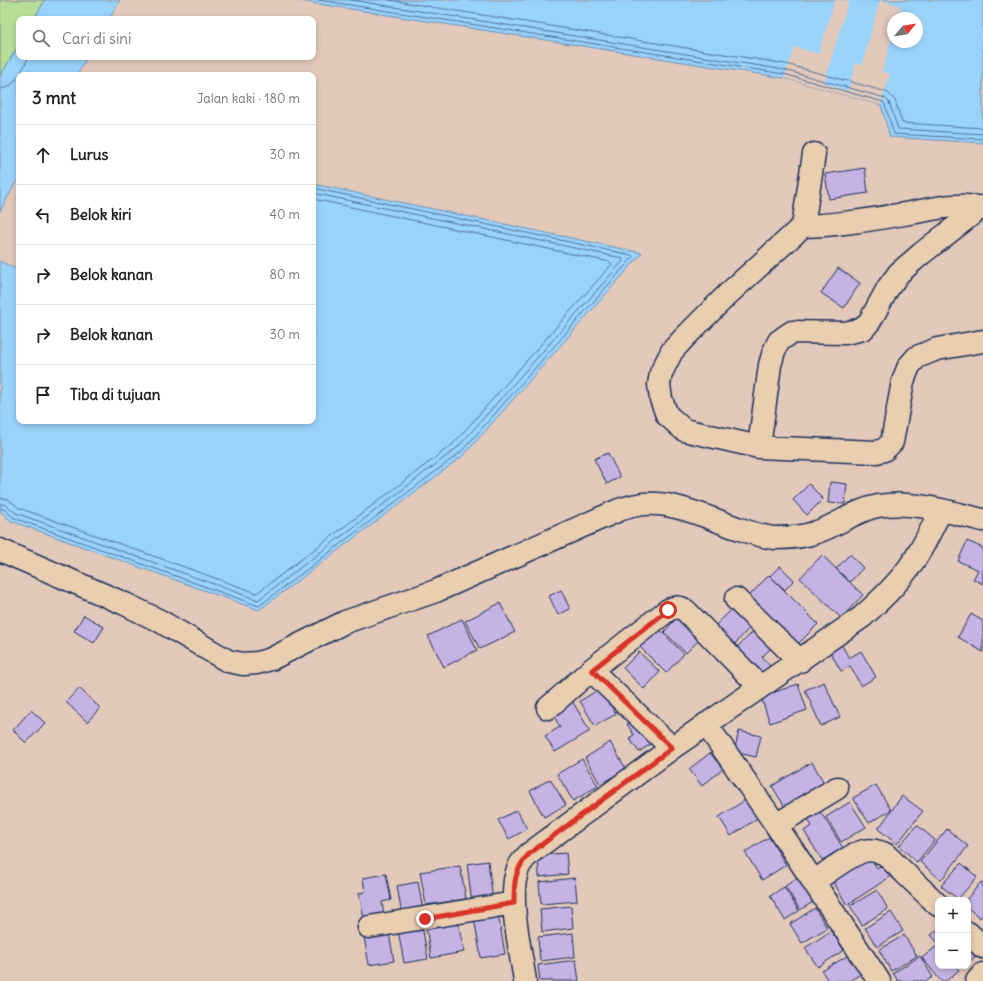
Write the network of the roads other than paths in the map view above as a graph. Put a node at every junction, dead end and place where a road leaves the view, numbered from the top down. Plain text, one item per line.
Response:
1 (814, 154) dead end
2 (982, 207) edge
3 (804, 226) junction
4 (983, 341) edge
5 (759, 447) junction
6 (941, 510) junction
7 (983, 520) edge
8 (0, 550) edge
9 (736, 599) dead end
10 (800, 661) junction
11 (592, 670) junction
12 (760, 687) junction
13 (548, 708) dead end
14 (706, 724) junction
15 (672, 748) junction
16 (837, 788) dead end
17 (776, 825) junction
18 (813, 882) junction
19 (935, 902) edge
20 (514, 903) junction
21 (369, 927) dead end
22 (971, 936) edge
23 (983, 947) edge
24 (983, 974) edge
25 (525, 981) edge
26 (879, 981) edge
27 (977, 981) edge

1 - 3 street
2 - 3 street
2 - 5 street
3 - 5 street
4 - 5 street
6 - 7 street
6 - 8 street
6 - 10 street
9 - 10 street
10 - 12 street
11 - 12 street
11 - 13 street
11 - 15 street
12 - 14 street
14 - 15 street
14 - 17 street
15 - 20 street
16 - 17 street
17 - 18 street
18 - 19 street
18 - 26 street
20 - 21 street
20 - 25 street
22 - 23 street
24 - 27 street

